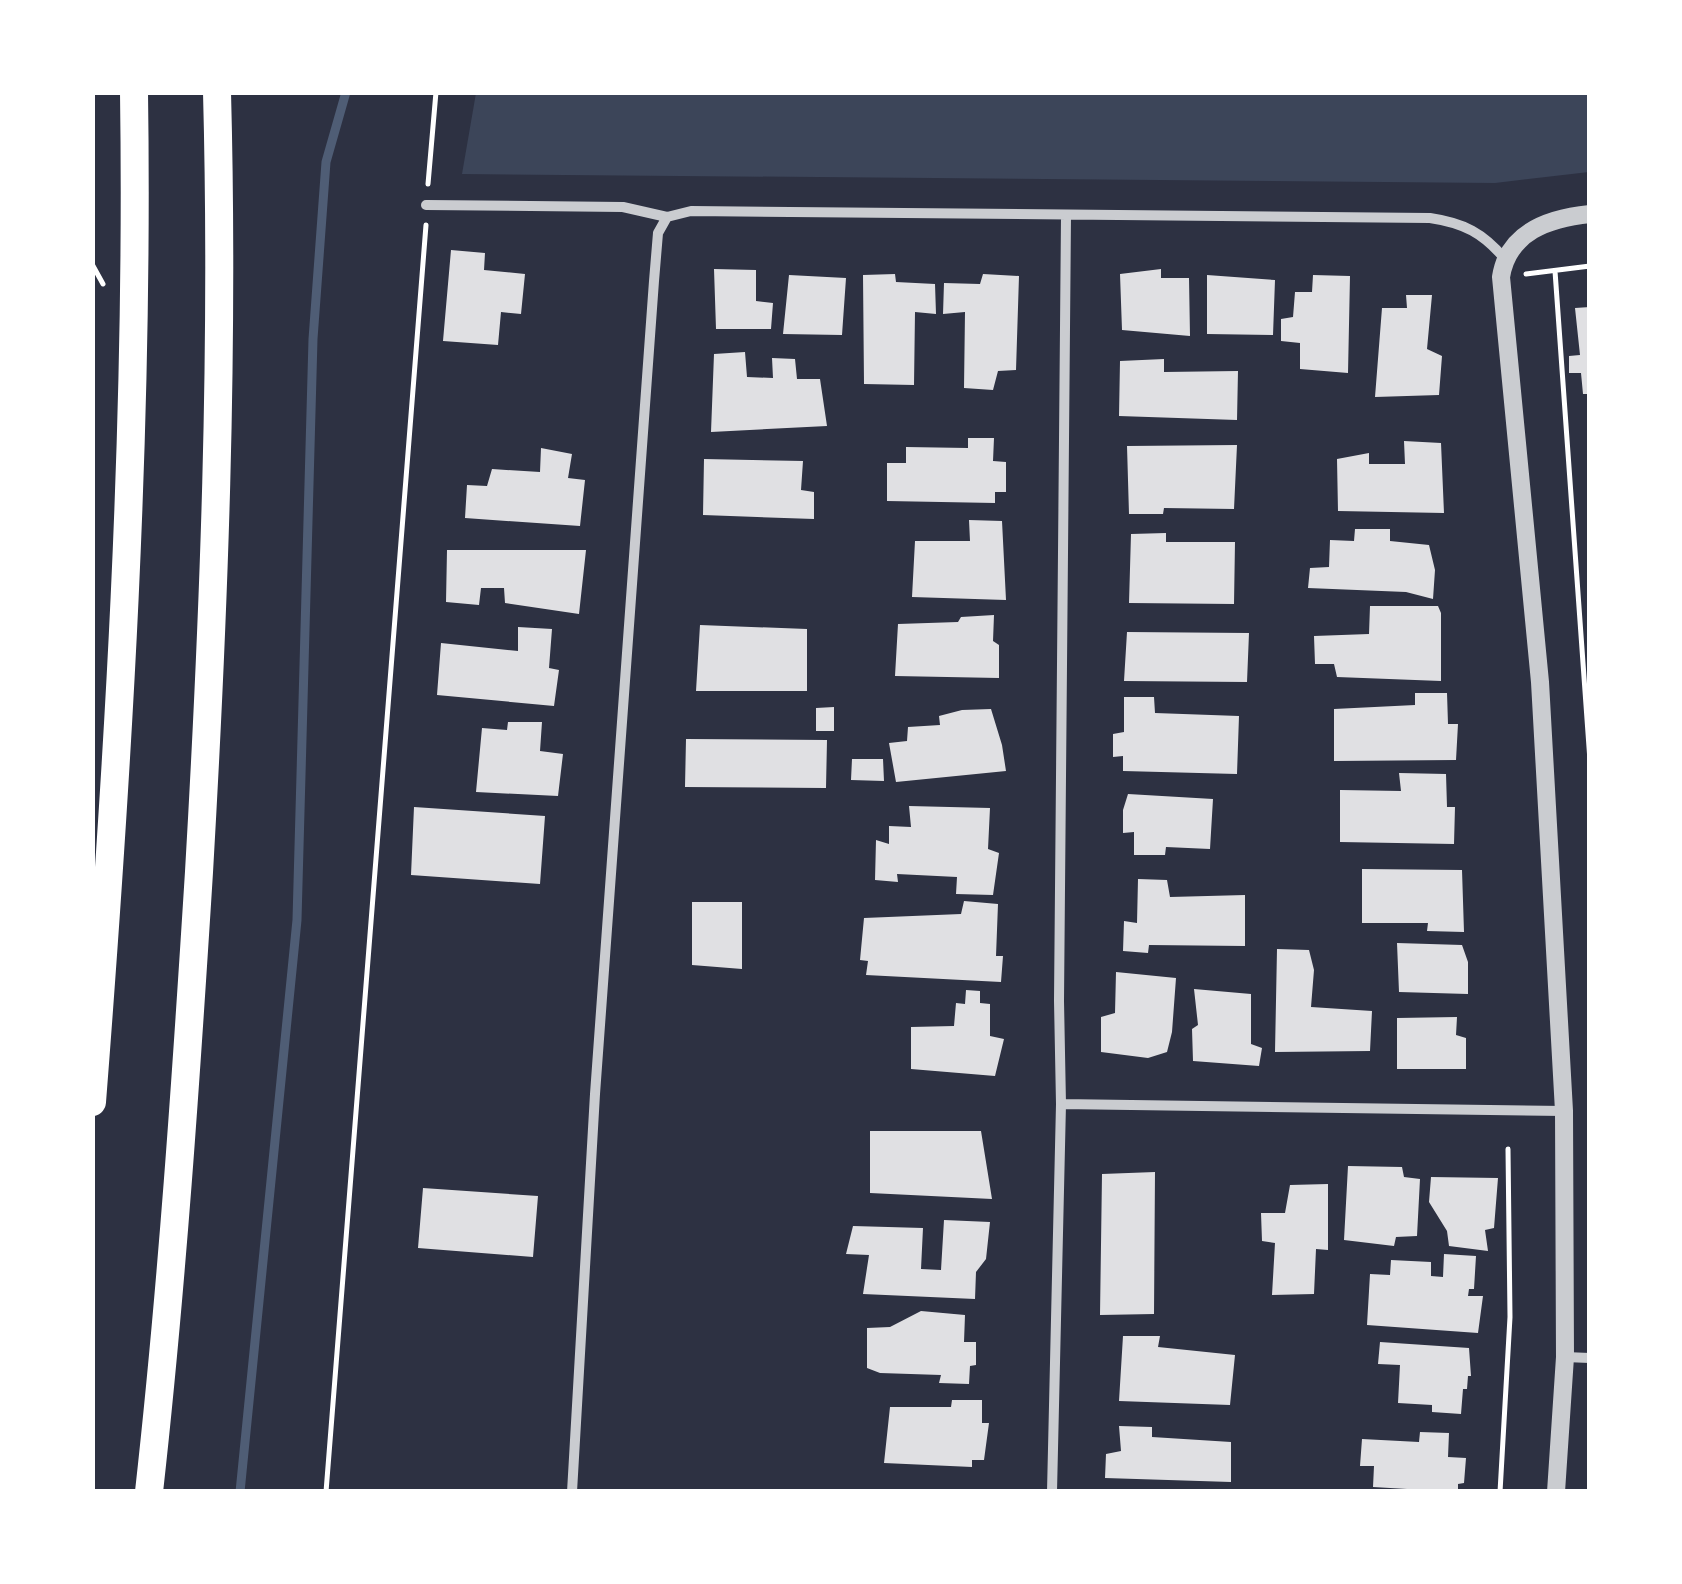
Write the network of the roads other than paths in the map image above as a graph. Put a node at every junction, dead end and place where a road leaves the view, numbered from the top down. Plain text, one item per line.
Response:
1 (134, 92) edge
2 (217, 92) edge
3 (426, 204) road end
4 (1590, 214) edge
5 (1066, 216) junction
6 (667, 217) junction
7 (1505, 259) junction
8 (92, 1102) edge
9 (1061, 1104) junction
10 (1564, 1111) junction
11 (1565, 1357) junction
12 (1590, 1358) edge
13 (149, 1492) edge
14 (572, 1492) edge
15 (1052, 1492) edge
16 (1556, 1492) edge

1 - 8 highway
2 - 13 highway
3 - 6 street
4 - 7 street
5 - 6 street
5 - 7 street
5 - 9 street
6 - 14 street
7 - 10 street
9 - 10 street
9 - 15 street
10 - 11 street
11 - 12 street
11 - 16 street

